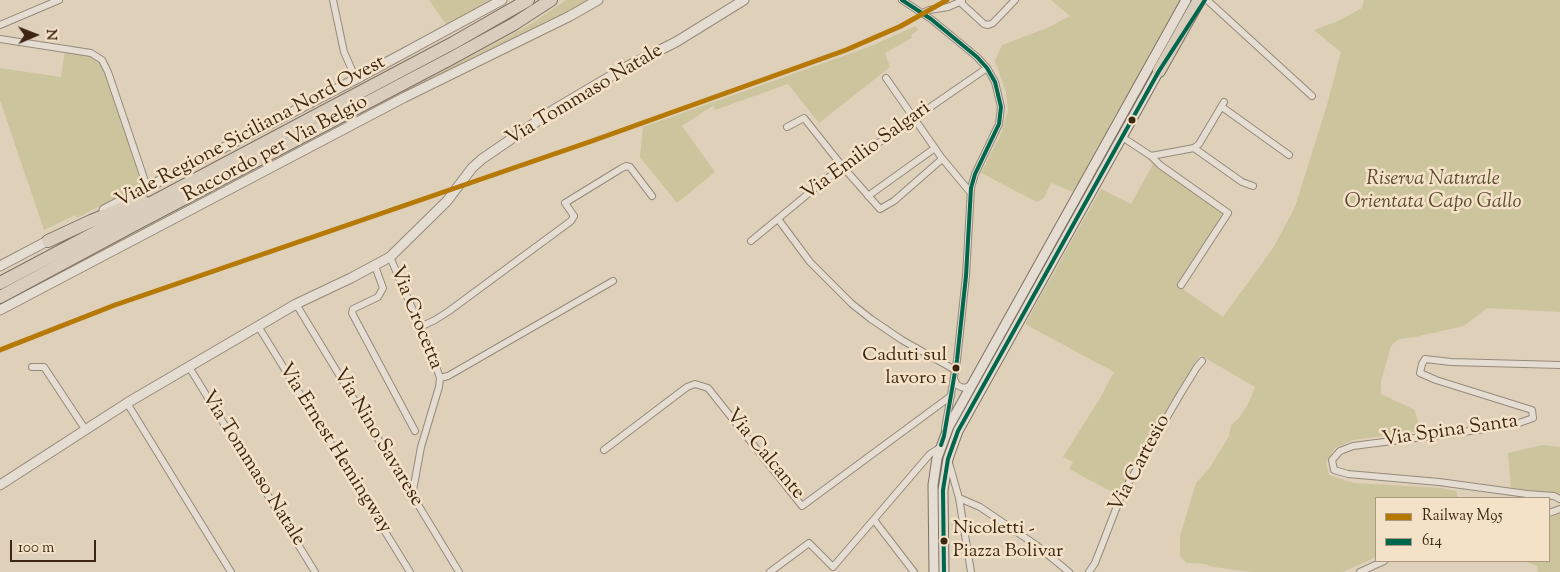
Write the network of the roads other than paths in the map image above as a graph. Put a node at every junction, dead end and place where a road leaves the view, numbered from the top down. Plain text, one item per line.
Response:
1 (59, 0) edge
2 (333, 0) edge
3 (502, 0) edge
4 (528, 0) edge
5 (551, 0) edge
6 (598, 0) edge
7 (744, 0) edge
8 (902, 0) edge
9 (1015, 0) edge
10 (1186, 0) edge
11 (1199, 0) edge
12 (1206, 0) edge
13 (961, 1) edge
14 (731, 4) edge
15 (940, 9) junction
16 (923, 14) junction
17 (931, 19) junction
18 (0, 25) edge
19 (0, 39) edge
20 (987, 68) junction
21 (1159, 71) junction
22 (886, 78) dead end
23 (356, 79) junction
24 (1312, 96) dead end
25 (337, 104) junction
26 (913, 118) junction
27 (787, 127) dead end
28 (1122, 137) junction
29 (935, 148) junction
30 (1194, 148) junction
31 (1289, 155) dead end
32 (1151, 156) junction
33 (942, 159) junction
34 (843, 167) junction
35 (1253, 186) dead end
36 (147, 187) junction
37 (970, 192) junction
38 (652, 196) dead end
39 (868, 196) junction
40 (778, 219) junction
41 (751, 240) dead end
42 (48, 241) junction
43 (390, 257) junction
44 (0, 266) edge
45 (375, 266) junction
46 (1029, 280) junction
47 (612, 281) dead end
48 (0, 283) edge
49 (1039, 285) junction
50 (1181, 285) dead end
51 (0, 297) edge
52 (296, 304) junction
53 (1014, 306) junction
54 (0, 310) edge
55 (1022, 315) junction
56 (258, 326) junction
57 (420, 327) junction
58 (1202, 361) dead end
59 (1560, 365) edge
60 (32, 367) dead end
61 (189, 367) junction
62 (955, 370) junction
63 (440, 378) junction
64 (954, 379) junction
65 (971, 385) junction
66 (951, 396) junction
67 (127, 403) junction
68 (85, 430) junction
69 (415, 431) dead end
70 (944, 436) junction
71 (940, 447) junction
72 (604, 450) dead end
73 (948, 459) junction
74 (0, 485) edge
75 (412, 496) junction
76 (959, 498) junction
77 (1560, 499) edge
78 (874, 520) junction
79 (1382, 562) edge
80 (231, 572) edge
81 (315, 572) edge
82 (410, 572) edge
83 (459, 572) edge
84 (770, 572) edge
85 (914, 572) edge
86 (934, 572) edge
87 (944, 572) edge
88 (971, 572) edge
89 (1069, 572) edge
90 (1089, 572) edge
91 (1360, 572) edge

1 - 18 street
2 - 23 street
3 - 23 street, Viale Regione Siciliana Nord Ovest
4 - 25 highway, Raccordo per Via Belgio
5 - 51 highway, Raccordo per Via Belgio
6 - 54 street, Viale Regione Siciliana Nord Ovest
7 - 14 street, Via Tommaso Natale
8 - 16 street
9 - 13 street
10 - 46 street
11 - 21 highway
12 - 21 street
12 - 24 street
13 - 15 street
14 - 43 street, Via Tommaso Natale
15 - 16 street
15 - 17 street
16 - 17 street
17 - 20 street
19 - 36 street
20 - 26 street, Via Emilio Salgari
20 - 37 street
21 - 28 street
22 - 26 street
23 - 36 street, Viale Regione Siciliana Nord Ovest
25 - 42 highway
25 - 48 highway, Raccordo per Via Belgio
26 - 29 street
26 - 34 street, Via Emilio Salgari
27 - 34 street
28 - 32 street
28 - 49 street
29 - 33 street
29 - 39 street
30 - 31 street
30 - 32 street
30 - 35 street
32 - 50 street
33 - 37 street
33 - 39 street
34 - 39 street
34 - 40 street, Via Emilio Salgari
36 - 42 street, Viale Regione Siciliana Nord Ovest
37 - 62 street
38 - 57 street
40 - 41 street, Via Emilio Salgari
40 - 62 street
42 - 44 street, Viale Regione Siciliana Nord Ovest
43 - 45 street, Via Tommaso Natale
43 - 57 street, Via Crocetta
45 - 52 street, Via Tommaso Natale
45 - 69 street, Via Crocetta
46 - 49 street
46 - 53 street
47 - 63 street
49 - 55 street
52 - 56 street, Via Tommaso Natale
52 - 75 street, Via Nino Savarese
53 - 55 street
53 - 65 street
55 - 73 street
56 - 61 street, Via Tommaso Natale
56 - 82 street, Via Ernest Hemingway
57 - 63 street, Via Crocetta
58 - 90 street, Via Cartesio
59 - 77 street, Via Spina Santa
60 - 68 street
61 - 67 street, Via Tommaso Natale
61 - 81 street, Via Tommaso Natale
62 - 64 street
63 - 75 street, Via Crocetta
64 - 65 street
64 - 66 street
65 - 70 street
66 - 70 street
66 - 72 street, Via Calcante
67 - 68 street, Via Tommaso Natale
67 - 80 street
68 - 74 street, Via Tommaso Natale
70 - 71 street
71 - 78 street
71 - 86 street
73 - 76 street
73 - 87 street
75 - 83 street, Via Nino Savarese
76 - 88 street
76 - 89 street
78 - 84 street
78 - 85 street
79 - 91 street

